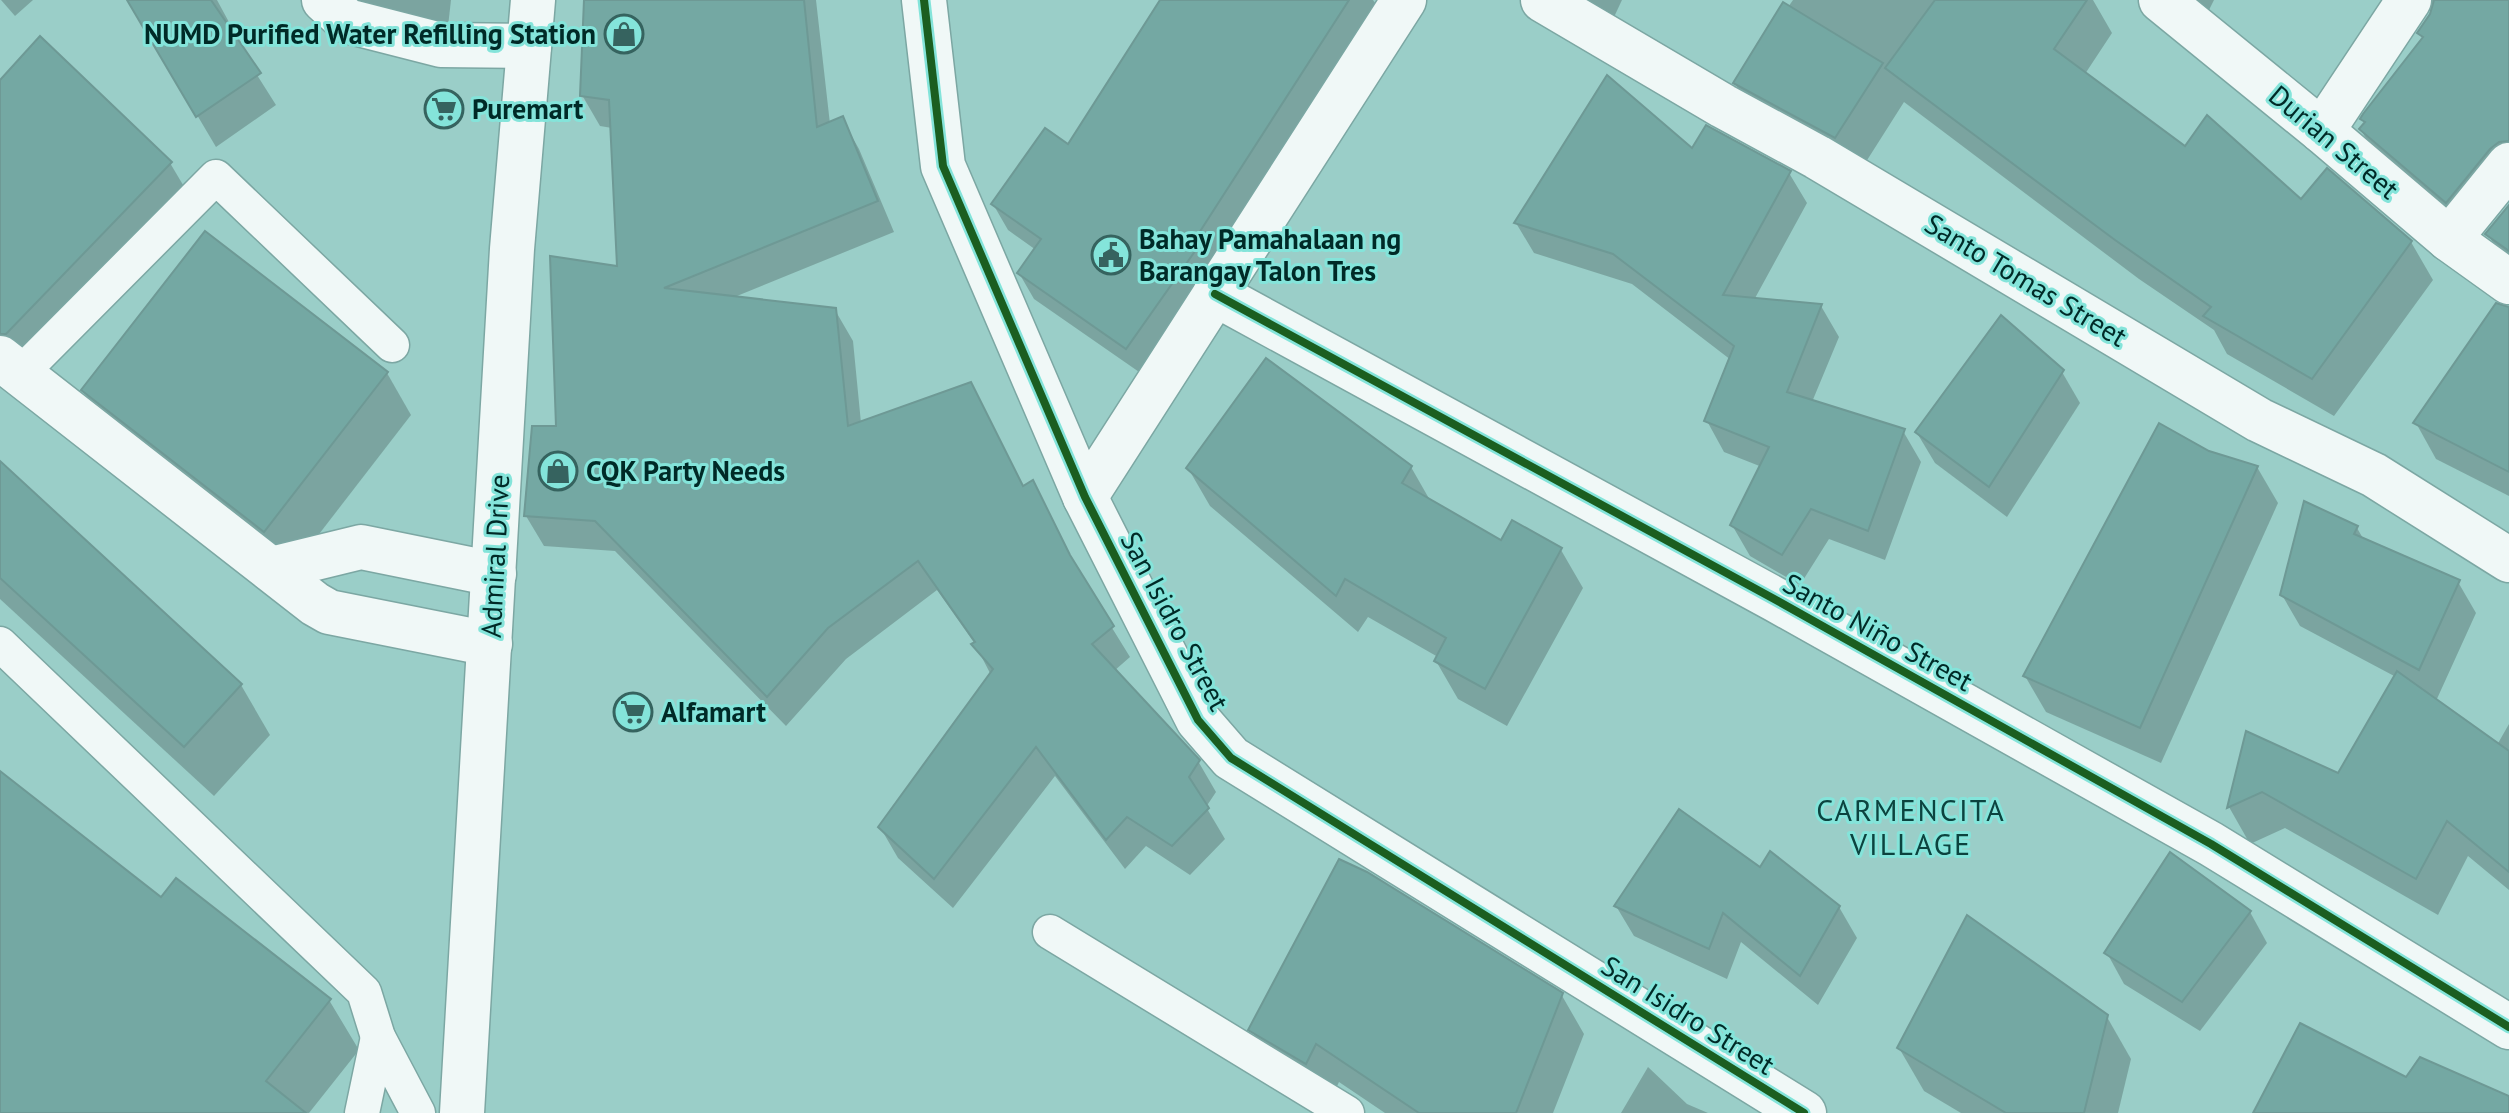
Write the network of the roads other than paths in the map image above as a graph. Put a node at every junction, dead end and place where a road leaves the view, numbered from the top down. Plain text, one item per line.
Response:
1 (324, 0) edge
2 (533, 0) edge
3 (924, 0) edge
4 (1404, 0) edge
5 (1543, 0) edge
6 (2161, 0) edge
7 (2409, 0) edge
8 (529, 46) junction
9 (2322, 131) junction
10 (2509, 165) edge
11 (2449, 239) junction
12 (2509, 282) edge
13 (1215, 294) junction
14 (392, 345) dead end
15 (10, 366) edge
16 (1085, 497) junction
17 (2509, 560) edge
18 (271, 569) junction
19 (494, 574) junction
20 (0, 644) edge
21 (490, 644) junction
22 (1050, 932) dead end
23 (2509, 1027) edge
24 (378, 1037) junction
25 (362, 1113) edge
26 (418, 1113) edge
27 (462, 1113) edge
28 (1347, 1113) edge
29 (1804, 1113) edge

1 - 8 street
2 - 8 street, Admiral Drive
3 - 16 street, San Isidro Street
4 - 13 street
5 - 17 street, Santo Tomas Street
6 - 9 street, Durian Street
7 - 9 street
8 - 19 street, Admiral Drive
9 - 11 street, Durian Street
10 - 11 street
11 - 12 street, Durian Street
13 - 16 street
13 - 23 street, Santo Niño Street
14 - 15 lane
15 - 18 street
16 - 29 street, San Isidro Street
18 - 19 street
18 - 21 street
19 - 21 street, Admiral Drive
20 - 24 lane
21 - 27 street, Admiral Drive
22 - 28 lane
24 - 25 lane
24 - 26 lane

